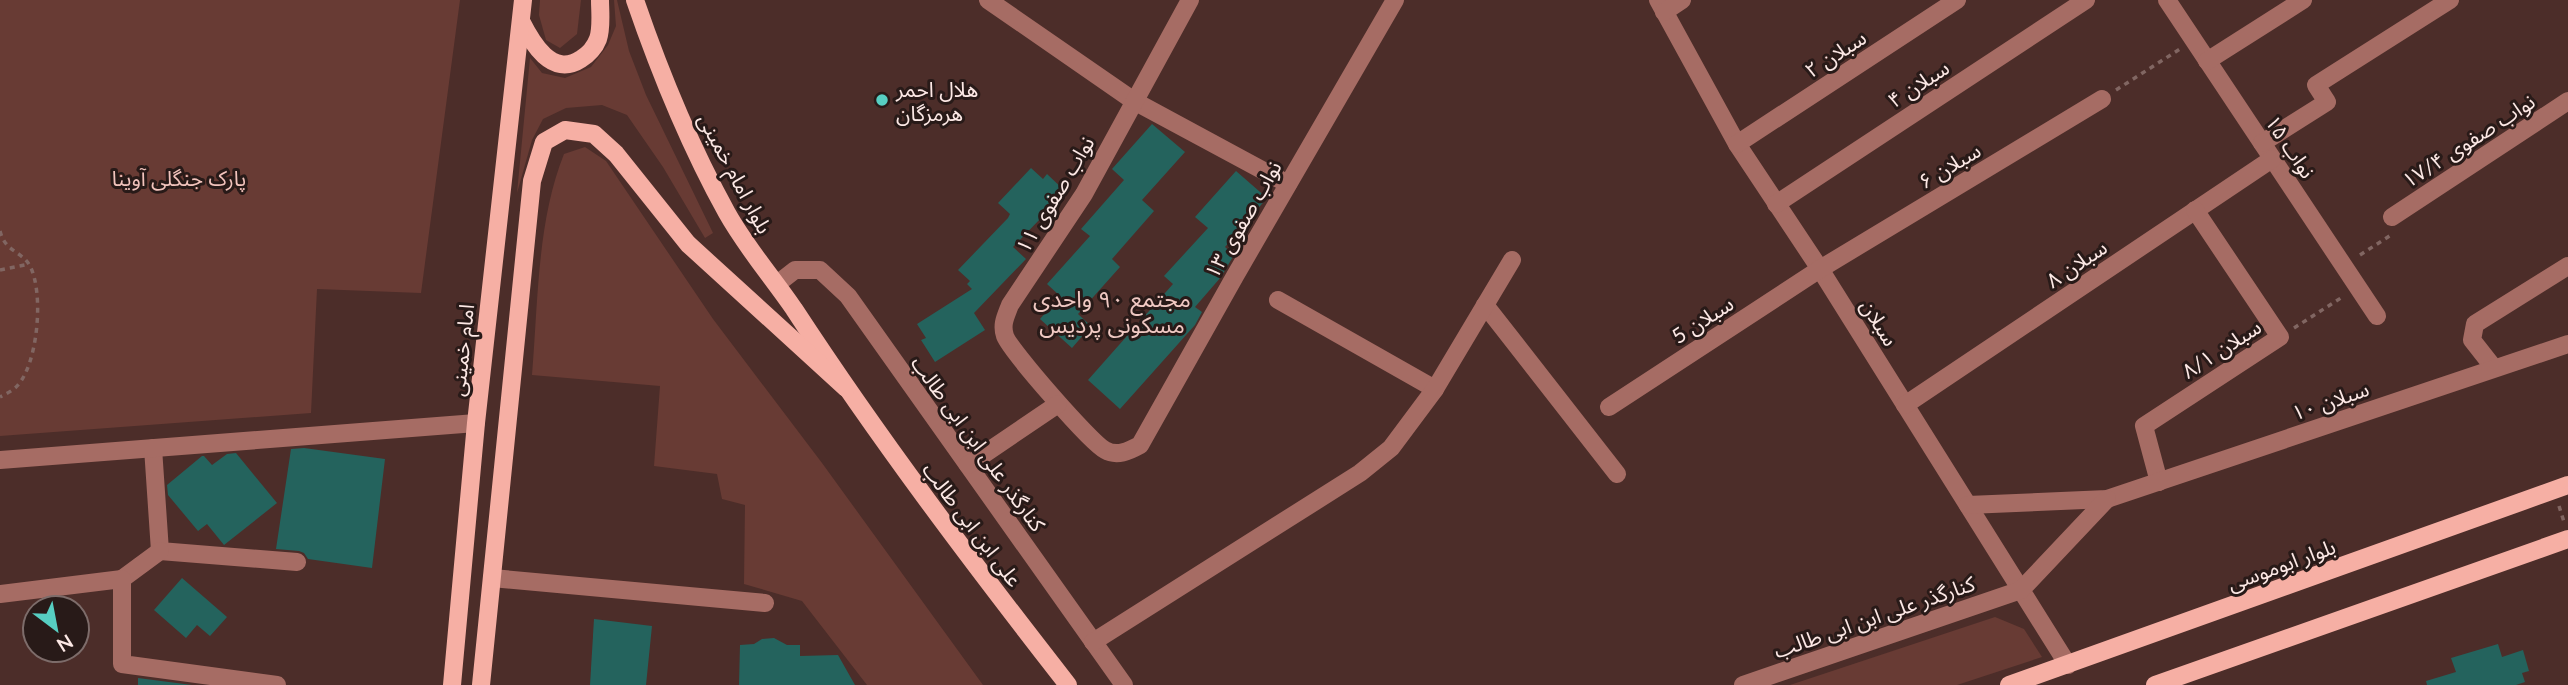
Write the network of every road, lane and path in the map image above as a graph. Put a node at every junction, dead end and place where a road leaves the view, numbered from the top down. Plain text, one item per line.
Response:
1 (523, 0) edge
2 (600, 0) edge
3 (635, 0) edge
4 (1191, 0) edge
5 (1395, 0) edge
6 (1682, 0) edge
7 (1957, 0) edge
8 (2086, 0) edge
9 (2167, 0) edge
10 (2303, 0) edge
11 (2450, 0) edge
12 (996, 2) edge
13 (1661, 6) edge
14 (521, 21) junction
15 (2194, 40) junction
16 (2207, 61) junction
17 (2102, 99) joint
18 (1134, 101) junction
19 (2568, 101) edge
20 (2262, 143) junction
21 (1737, 144) junction
22 (2272, 159) junction
23 (1288, 184) junction
24 (1776, 204) junction
25 (2195, 210) junction
26 (2392, 217) joint
27 (0, 231) edge
28 (1511, 260) dead end
29 (30, 264) junction
30 (2343, 266) junction
31 (2568, 266) edge
32 (1820, 269) junction
33 (0, 270) edge
34 (777, 284) junction
35 (2357, 288) junction
36 (1278, 300) dead end
37 (1485, 305) junction
38 (2376, 316) dead end
39 (2280, 337) junction
40 (2568, 344) edge
41 (2494, 368) junction
42 (846, 388) junction
43 (1434, 389) junction
44 (0, 397) edge
45 (1058, 404) junction
46 (1905, 405) junction
47 (1609, 407) dead end
48 (476, 423) junction
49 (153, 447) junction
50 (0, 460) edge
51 (968, 465) junction
52 (1617, 474) dead end
53 (2159, 482) junction
54 (2561, 488) edge
55 (2107, 499) junction
56 (1968, 505) junction
57 (2566, 532) edge
58 (160, 551) junction
59 (297, 562) dead end
60 (492, 578) junction
61 (122, 579) junction
62 (2021, 590) junction
63 (0, 594) edge
64 (765, 603) dead end
65 (1093, 642) junction
66 (2068, 665) junction
67 (277, 685) edge
68 (452, 685) edge
69 (481, 685) edge
70 (1068, 685) edge
71 (1124, 685) edge
72 (1743, 685) edge
73 (2009, 685) edge
74 (2155, 685) edge

1 - 14 main road
2 - 14 main road
3 - 34 main road, بلوار امام خمینی
4 - 18 street, نواب صفوی ۱۱
5 - 23 street, نواب صفوی ۱۳
6 - 13 street
7 - 21 street, سبلان ۲
8 - 24 street, سبلان ۴
9 - 15 street, نواب ۱۵
10 - 16 street
11 - 20 street
12 - 18 street
13 - 21 street, سبلان
14 - 48 main road, امام خمینی
15 - 16 street, نواب ۱۵
15 - 17 path
16 - 20 street, نواب ۱۵
17 - 32 street, سبلان ۶
18 - 23 street
18 - 45 street, نواب صفوی ۱۱
19 - 26 street, نواب صفوی ۱۷/۴
20 - 22 street, نواب ۱۵
21 - 24 street, سبلان
22 - 25 street, سبلان ۸
22 - 30 street, نواب ۱۵
23 - 45 street, نواب صفوی ۱۳
24 - 32 street, سبلان
25 - 39 street, سبلان ۸/۱
25 - 46 street, سبلان ۸
26 - 30 path
27 - 29 path
28 - 37 street
29 - 33 path
29 - 44 path
30 - 35 street, نواب ۱۵
31 - 41 street
32 - 46 street, سبلان
32 - 47 street, سبلان 5
34 - 42 main road, بلوار امام خمینی
34 - 51 street, کنارگذر علی ابن ابی طالب
35 - 38 street, نواب ۱۵
35 - 39 path
36 - 43 street
37 - 43 street
37 - 52 street
39 - 53 street, سبلان ۸/۱
40 - 41 street, سبلان ۱۰
41 - 53 street, سبلان ۱۰
42 - 60 main road
42 - 70 main road, علی ابن ابی طالب
43 - 65 street
45 - 51 street
46 - 56 street, سبلان
48 - 49 street
48 - 68 main road, امام خمینی
49 - 50 street
49 - 58 street
51 - 65 street, کنارگذر علی ابن ابی طالب
53 - 55 street, سبلان ۱۰
54 - 57 path
54 - 66 main road, بلوار ابوموسی
55 - 56 street, سبلان ۱۰
55 - 62 street, سبلان ۱۰
56 - 62 street, سبلان
57 - 74 main road
58 - 59 street
58 - 61 street
60 - 64 street
60 - 69 main road
61 - 63 street
61 - 67 street
62 - 66 street, سبلان
62 - 72 street, کنارگذر علی ابن ابی طالب
65 - 71 street, کنارگذر علی ابن ابی طالب
66 - 73 main road, بلوار ابوموسی

